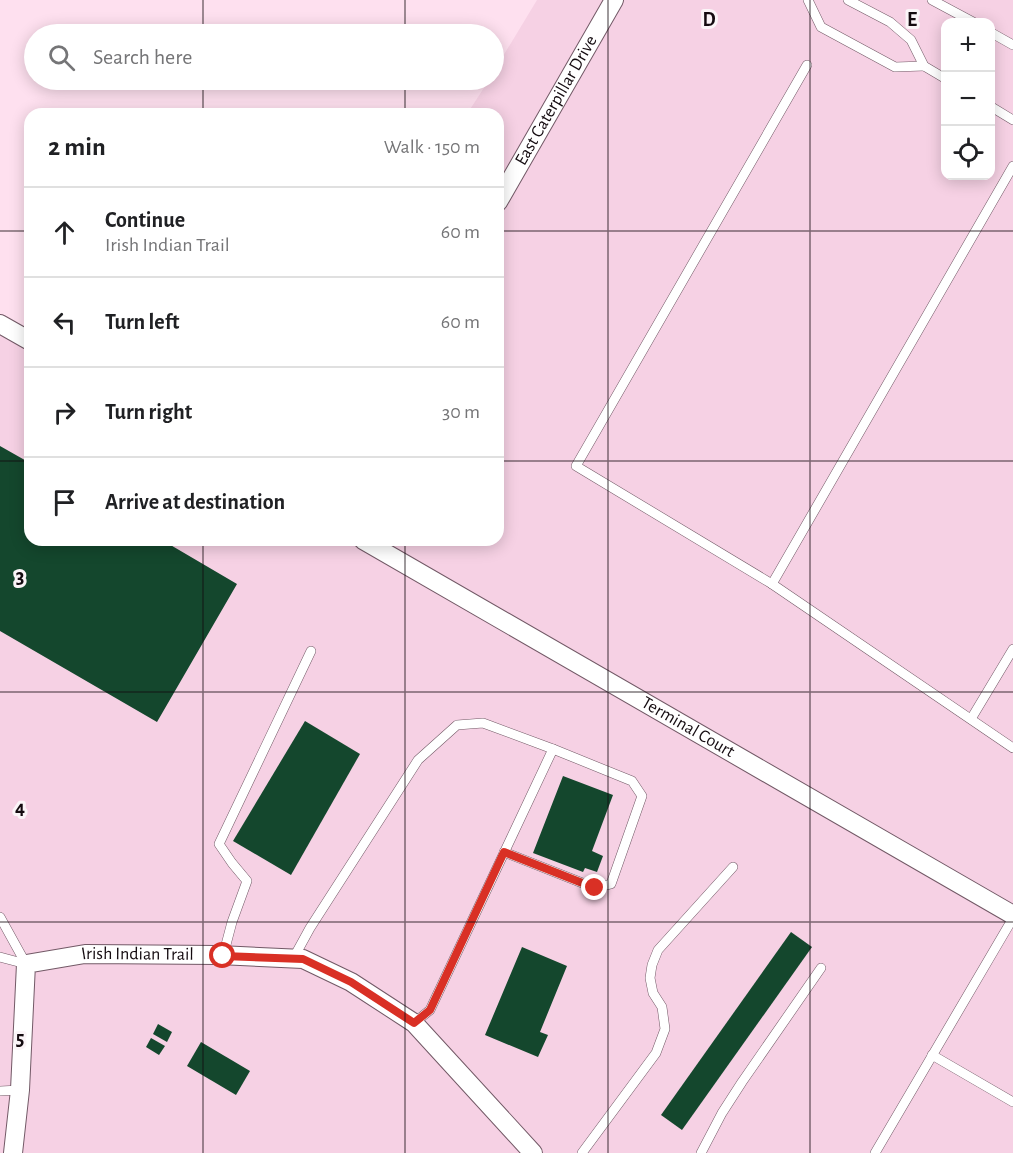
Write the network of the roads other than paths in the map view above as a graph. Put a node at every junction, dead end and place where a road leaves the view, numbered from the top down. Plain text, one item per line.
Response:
1 (614, 0) edge
2 (808, 0) edge
3 (848, 0) edge
4 (932, 0) edge
5 (966, 18) edge
6 (995, 35) edge
7 (1013, 45) edge
8 (807, 65) dead end
9 (924, 66) junction
10 (941, 77) edge
11 (995, 109) edge
12 (1013, 120) edge
13 (1013, 166) edge
14 (504, 192) edge
15 (0, 324) edge
16 (24, 338) edge
17 (373, 546) edge
18 (772, 585) junction
19 (1013, 649) edge
20 (311, 651) dead end
21 (971, 719) junction
22 (1013, 748) edge
23 (553, 749) junction
24 (504, 852) junction
25 (733, 867) dead end
26 (0, 917) edge
27 (1013, 917) edge
28 (223, 956) junction
29 (0, 957) edge
30 (293, 959) junction
31 (26, 964) junction
32 (821, 968) dead end
33 (414, 1023) junction
34 (932, 1055) junction
35 (20, 1090) junction
36 (0, 1091) edge
37 (1013, 1102) edge
38 (13, 1153) edge
39 (533, 1153) edge
40 (582, 1153) edge
41 (701, 1153) edge
42 (875, 1153) edge

1 - 14 street, East Caterpillar Drive
2 - 9 lane
3 - 9 lane
4 - 5 lane
6 - 7 lane
8 - 18 lane
9 - 10 lane
11 - 12 lane
13 - 18 lane
15 - 16 street
17 - 27 street, Terminal Court
18 - 21 lane
19 - 21 lane
20 - 28 lane
21 - 22 lane
23 - 24 lane
23 - 24 lane
23 - 30 lane
24 - 33 lane
25 - 40 lane
26 - 31 lane
27 - 34 lane
28 - 30 street, Irish Indian Trail
28 - 31 street, Irish Indian Trail
29 - 31 lane
30 - 33 street, Irish Indian Trail
31 - 35 street
32 - 41 lane
33 - 39 street, Irish Indian Trail
34 - 37 lane
34 - 42 lane
35 - 36 lane
35 - 38 street

